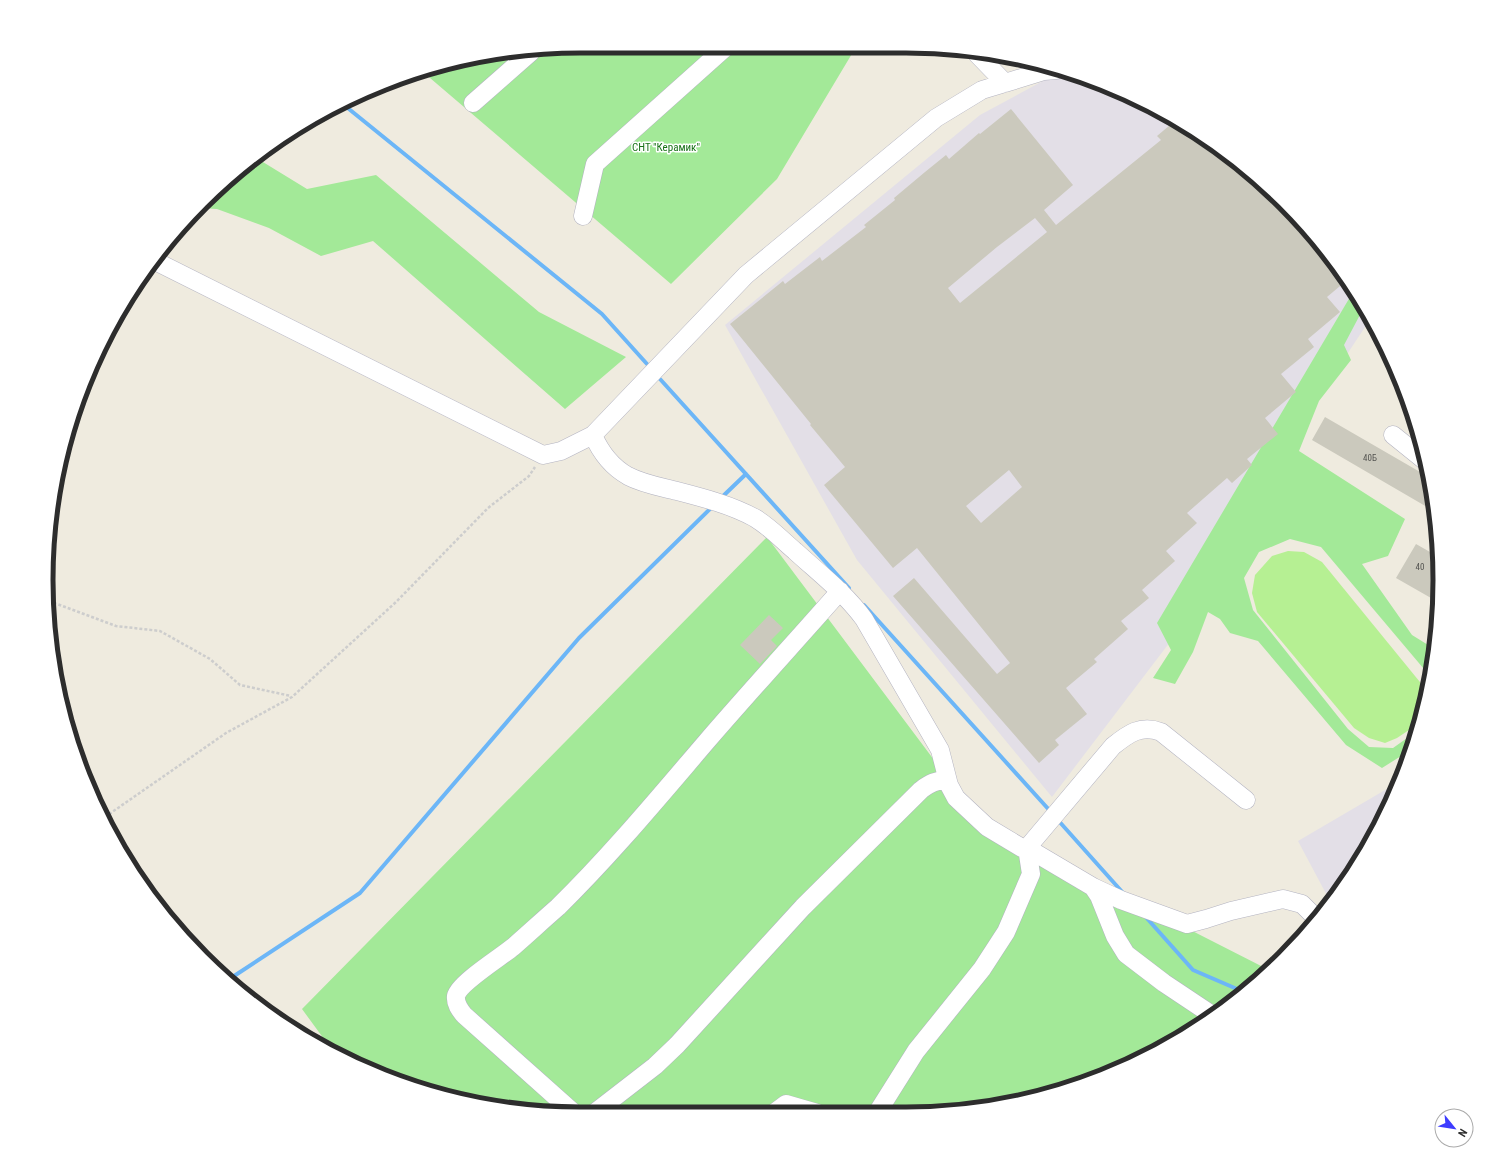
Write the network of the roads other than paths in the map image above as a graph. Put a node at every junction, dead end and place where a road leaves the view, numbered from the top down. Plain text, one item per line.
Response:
1 (719, 53) edge
2 (526, 56) edge
3 (982, 59) edge
4 (1043, 71) edge
5 (1005, 83) junction
6 (473, 103) dead end
7 (583, 216) dead end
8 (159, 263) edge
9 (593, 435) junction
10 (1393, 435) dead end
11 (1418, 455) edge
12 (840, 591) junction
13 (947, 780) junction
14 (1246, 800) dead end
15 (1026, 848) junction
16 (1093, 887) junction
17 (1313, 915) edge
18 (1208, 1011) edge
19 (567, 1107) edge
20 (602, 1107) edge
21 (782, 1107) edge
22 (796, 1107) edge
23 (881, 1107) edge

1 - 7 street
2 - 6 street
3 - 5 street
4 - 5 street
5 - 9 street
8 - 9 street
9 - 12 street
10 - 11 street
12 - 13 street
12 - 19 street
13 - 15 street
13 - 20 street
14 - 15 street
15 - 16 street
15 - 23 street
16 - 17 street
16 - 18 street
21 - 22 street

